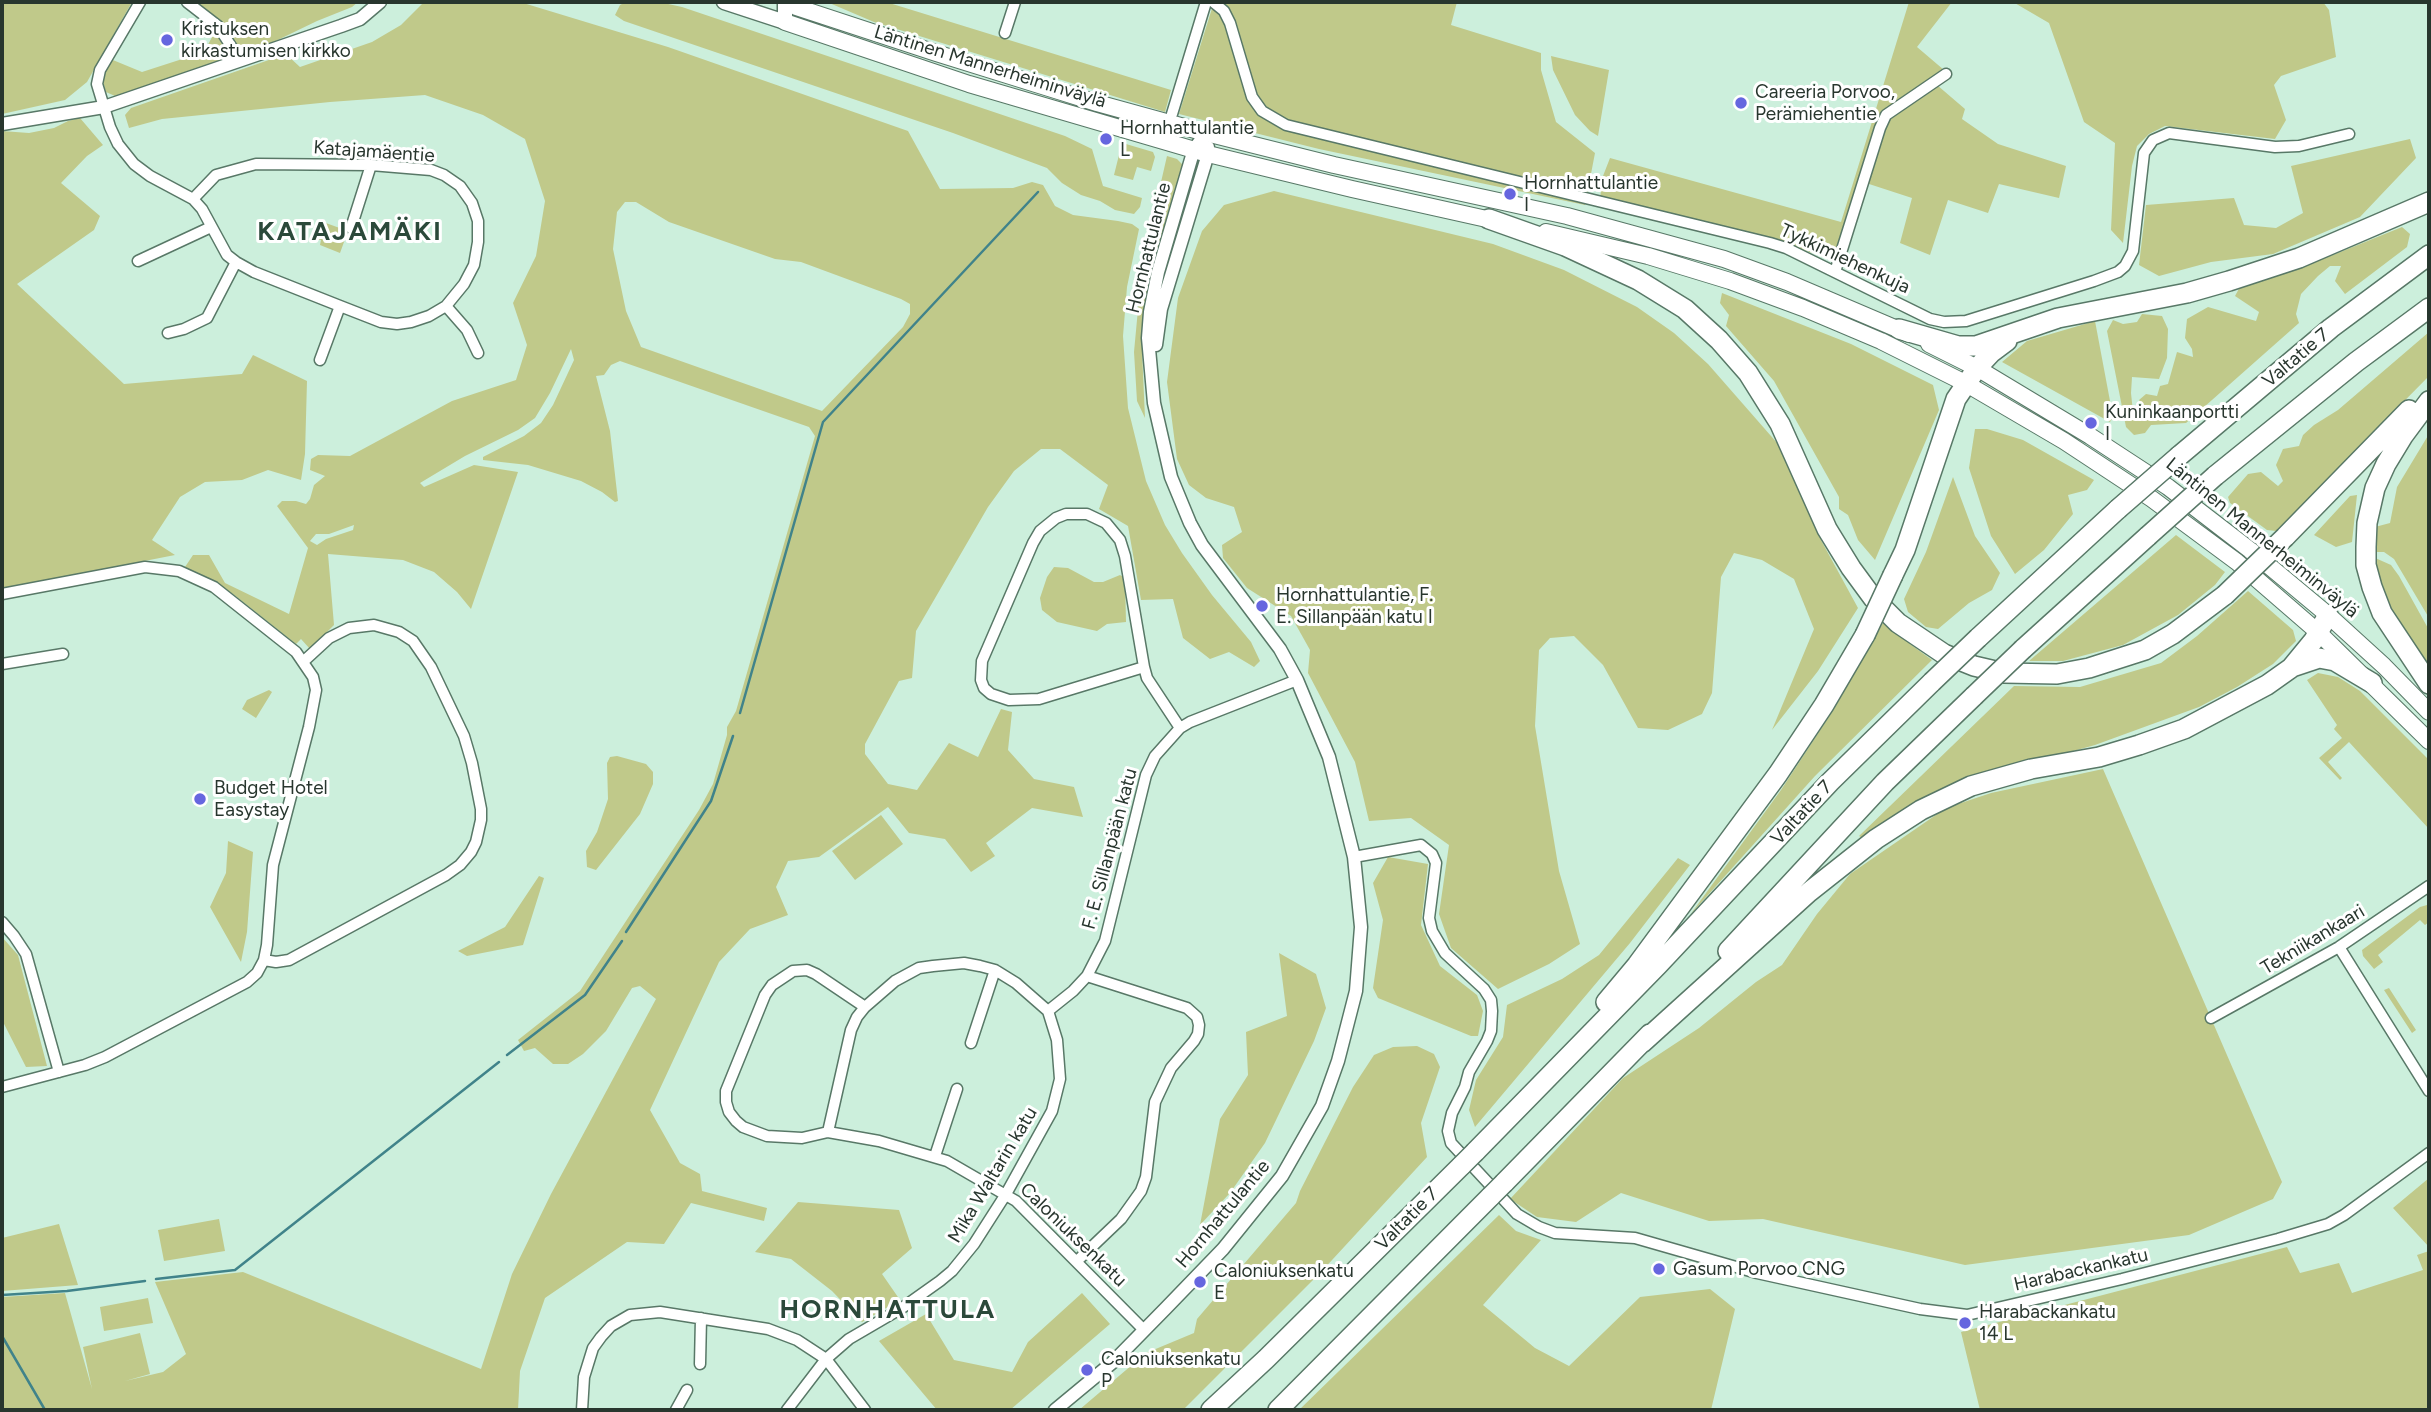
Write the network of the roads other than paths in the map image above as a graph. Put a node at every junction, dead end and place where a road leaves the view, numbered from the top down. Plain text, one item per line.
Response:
1 (140, 2) edge
2 (187, 2) edge
3 (380, 2) edge
4 (724, 2) edge
5 (1015, 2) edge
6 (1206, 2) edge
7 (1213, 2) edge
8 (789, 3) edge
9 (785, 22) junction
10 (1004, 33) dead end
11 (240, 60) junction
12 (1946, 74) dead end
13 (104, 107) junction
14 (1172, 114) dead end
15 (2, 124) edge
16 (1206, 133) junction
17 (2349, 134) dead end
18 (1201, 152) junction
19 (371, 166) junction
20 (193, 199) junction
21 (2429, 202) edge
22 (1489, 219) junction
23 (211, 227) junction
24 (351, 228) dead end
25 (2429, 255) edge
26 (138, 261) dead end
27 (236, 262) junction
28 (1835, 272) junction
29 (340, 306) junction
30 (446, 306) junction
31 (2429, 307) edge
32 (1899, 329) junction
33 (2025, 329) junction
34 (168, 333) dead end
35 (478, 353) dead end
36 (320, 360) dead end
37 (1971, 375) junction
38 (2429, 390) edge
39 (2429, 401) edge
40 (2, 594) edge
41 (2324, 624) junction
42 (63, 654) dead end
43 (304, 661) junction
44 (2, 664) edge
45 (1144, 667) junction
46 (2291, 668) junction
47 (1297, 680) junction
48 (2372, 683) junction
49 (2429, 684) edge
50 (2429, 712) edge
51 (1180, 728) junction
52 (2429, 741) edge
53 (1354, 857) junction
54 (2429, 886) edge
55 (2, 922) edge
56 (2339, 947) junction
57 (264, 960) junction
58 (995, 970) junction
59 (1087, 976) junction
60 (865, 1007) junction
61 (1048, 1011) junction
62 (2211, 1018) dead end
63 (971, 1042) dead end
64 (1642, 1043) junction
65 (59, 1072) junction
66 (2, 1087) edge
67 (957, 1089) dead end
68 (1537, 1091) junction
69 (2429, 1091) edge
70 (828, 1132) junction
71 (2429, 1153) edge
72 (935, 1156) junction
73 (1006, 1194) junction
74 (1077, 1261) junction
75 (701, 1318) junction
76 (1144, 1330) junction
77 (826, 1359) junction
78 (699, 1364) dead end
79 (687, 1390) dead end
80 (582, 1410) edge
81 (676, 1410) edge
82 (787, 1410) edge
83 (865, 1410) edge
84 (1055, 1410) edge
85 (1211, 1410) edge
86 (1278, 1410) edge

1 - 13 street, Katajamäentie
2 - 11 street
3 - 11 street
4 - 9 main road, Läntinen Mannerheiminväylä
5 - 10 street
6 - 14 street
7 - 28 street, Tykkimiehenkuja
8 - 9 main road
8 - 16 main road, Läntinen Mannerheiminväylä
9 - 18 main road, Läntinen Mannerheiminväylä
11 - 13 street
12 - 28 street
13 - 15 street
13 - 20 street, Katajamäentie
16 - 18 street, Hornhattulantie
16 - 32 main road, Läntinen Mannerheiminväylä
17 - 28 street, Tykkimiehenkuja
18 - 22 main road, Läntinen Mannerheiminväylä
18 - 47 street, Hornhattulantie
19 - 20 street, Katajamäentie
19 - 24 street
19 - 30 street, Katajamäentie
20 - 23 street, Katajamäentie
21 - 33 highway
22 - 37 main road, Läntinen Mannerheiminväylä
22 - 38 highway, bridge
23 - 26 street
23 - 27 street, Katajamäentie
25 - 68 highway, Valtatie 7, bridge
27 - 29 street, Katajamäentie
27 - 34 street
29 - 30 street, Katajamäentie
29 - 36 street
30 - 35 street
31 - 64 highway, Valtatie 7, bridge
32 - 33 highway
32 - 37 main road, Läntinen Mannerheiminväylä
33 - 37 highway
37 - 41 main road, Läntinen Mannerheiminväylä
37 - 68 highway, bridge
39 - 49 highway
40 - 43 street
41 - 46 highway
41 - 48 main road, Läntinen Mannerheiminväylä
41 - 50 main road, Läntinen Mannerheiminväylä
42 - 44 street
43 - 57 street
43 - 57 street
45 - 45 street
45 - 51 street
46 - 48 highway
46 - 64 highway
47 - 51 street, F. E. Sillanpään katu
47 - 53 street, Hornhattulantie
48 - 52 main road, Läntinen Mannerheiminväylä
51 - 59 street, F. E. Sillanpään katu
53 - 71 street, Harabackankatu
53 - 76 street, Hornhattulantie
54 - 56 street, Tekniikankaari
55 - 65 street
56 - 62 street, Tekniikankaari
56 - 69 street
57 - 65 street
58 - 60 street
58 - 61 street
58 - 63 street
59 - 61 street, F. E. Sillanpään katu
59 - 74 street
60 - 70 street
60 - 70 street, Caloniuksenkatu
61 - 73 street, Mika Waltarin katu
64 - 86 highway, Valtatie 7
65 - 66 street
67 - 72 street
68 - 85 highway, Valtatie 7
70 - 72 street, Caloniuksenkatu
72 - 73 street, Caloniuksenkatu
73 - 74 street, Caloniuksenkatu
73 - 77 street, Mika Waltarin katu
74 - 76 street, Caloniuksenkatu
75 - 77 street
75 - 78 street
75 - 80 street
76 - 84 street, Hornhattulantie
77 - 82 street, Mika Waltarin katu
77 - 83 street
79 - 81 street

